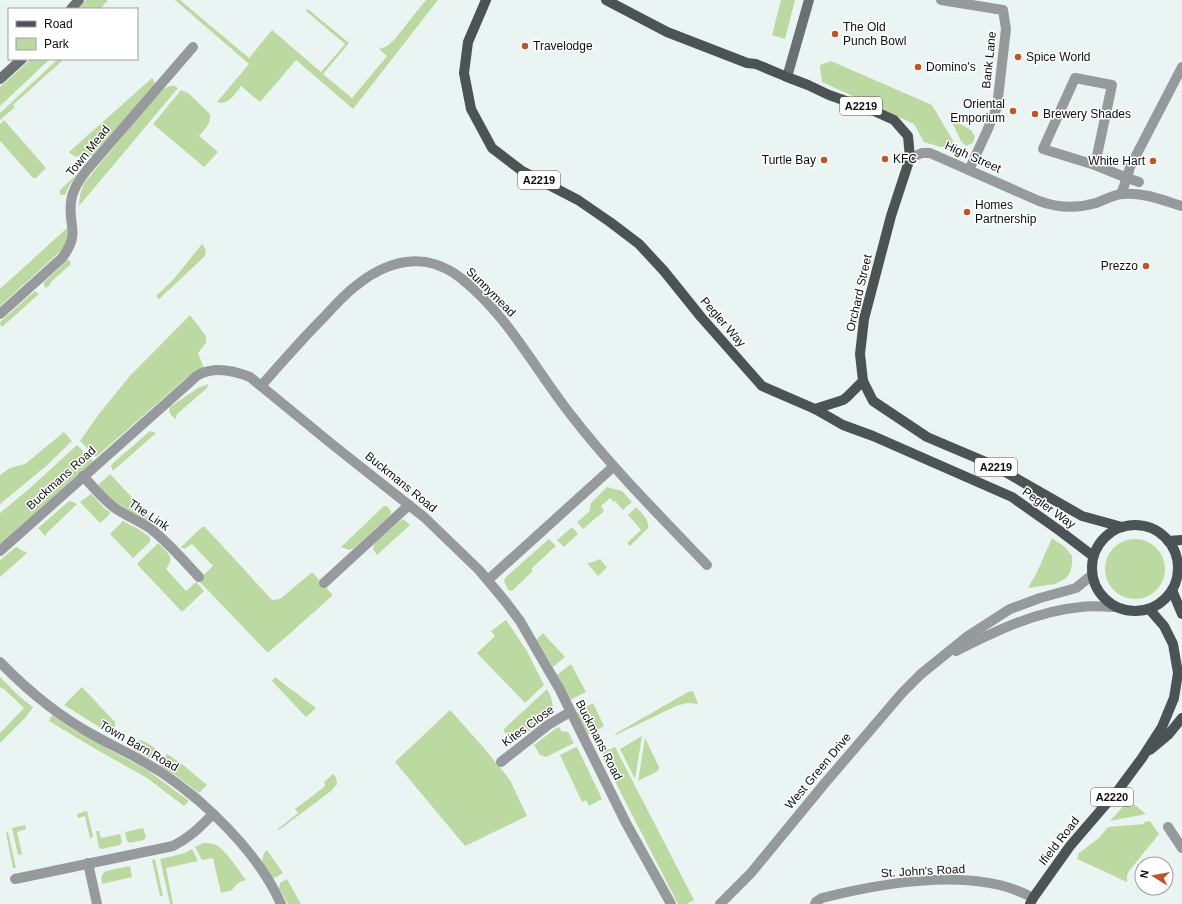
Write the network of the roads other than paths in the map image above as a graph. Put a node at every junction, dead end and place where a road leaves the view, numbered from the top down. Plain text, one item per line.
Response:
1 (79, 0) edge
2 (486, 0) edge
3 (606, 0) edge
4 (809, 0) edge
5 (941, 0) edge
6 (72, 8) edge
7 (193, 47) dead end
8 (21, 60) edge
9 (1182, 67) edge
10 (787, 77) junction
11 (0, 78) edge
12 (910, 158) junction
13 (1095, 164) junction
14 (969, 170) junction
15 (1127, 178) junction
16 (1139, 182) dead end
17 (1121, 194) junction
18 (1182, 206) edge
19 (0, 314) edge
20 (863, 381) junction
21 (261, 386) junction
22 (815, 409) junction
23 (613, 467) junction
24 (83, 476) junction
25 (409, 505) junction
26 (1122, 527) junction
27 (1182, 540) edge
28 (1168, 541) junction
29 (0, 551) edge
30 (1093, 556) junction
31 (707, 565) dead end
32 (1092, 575) junction
33 (199, 577) dead end
34 (488, 580) junction
35 (324, 583) dead end
36 (1177, 583) edge
37 (1115, 607) junction
38 (1150, 610) junction
39 (1182, 614) edge
40 (940, 659) junction
41 (0, 662) edge
42 (570, 712) junction
43 (1182, 718) edge
44 (1142, 758) junction
45 (501, 762) dead end
46 (214, 814) junction
47 (1168, 827) dead end
48 (1181, 843) edge
49 (88, 863) junction
50 (15, 879) dead end
51 (1032, 901) edge
52 (97, 904) edge
53 (281, 904) edge
54 (671, 904) edge
55 (720, 904) edge
56 (815, 904) edge

1 - 6 street
2 - 22 main road, Pegler Way / A2219
3 - 10 main road, A2219
4 - 10 street
5 - 14 street, Bank Lane
7 - 19 street, Town Mead
8 - 11 street
9 - 15 street
10 - 12 main road, A2219
12 - 14 street, High Street
12 - 20 main road, Orchard Street / A2219
13 - 13 street
13 - 15 street
14 - 17 street, High Street
15 - 16 street
15 - 17 street
17 - 18 street, High Street
20 - 22 main road
20 - 26 main road, Pegler Way / A2219
21 - 23 street, Sunnymead
21 - 24 street, Buckmans Road
21 - 25 street, Buckmans Road
22 - 30 main road, Pegler Way / A2219
23 - 31 street, Sunnymead
23 - 34 street
24 - 29 street, Buckmans Road
24 - 33 street, The Link
25 - 34 street, Buckmans Road
25 - 35 street
26 - 28 main road
26 - 30 main road
27 - 28 main road
28 - 36 main road
30 - 32 main road
32 - 37 main road
32 - 40 street, West Green Drive
34 - 42 street, Buckmans Road
36 - 38 main road
36 - 39 main road
37 - 38 main road
37 - 40 street, West Green Drive
38 - 44 main road, Ifield Road / A2220
40 - 55 street, West Green Drive
41 - 46 street, Town Barn Road
42 - 45 street, Kites Close
42 - 54 street, Buckmans Road
43 - 44 main road, Ifield Road / A2220
44 - 51 main road, Ifield Road / A2220
46 - 49 street
46 - 53 street, Town Barn Road
47 - 48 street
49 - 50 street
49 - 52 street
51 - 56 street, St. John's Road

